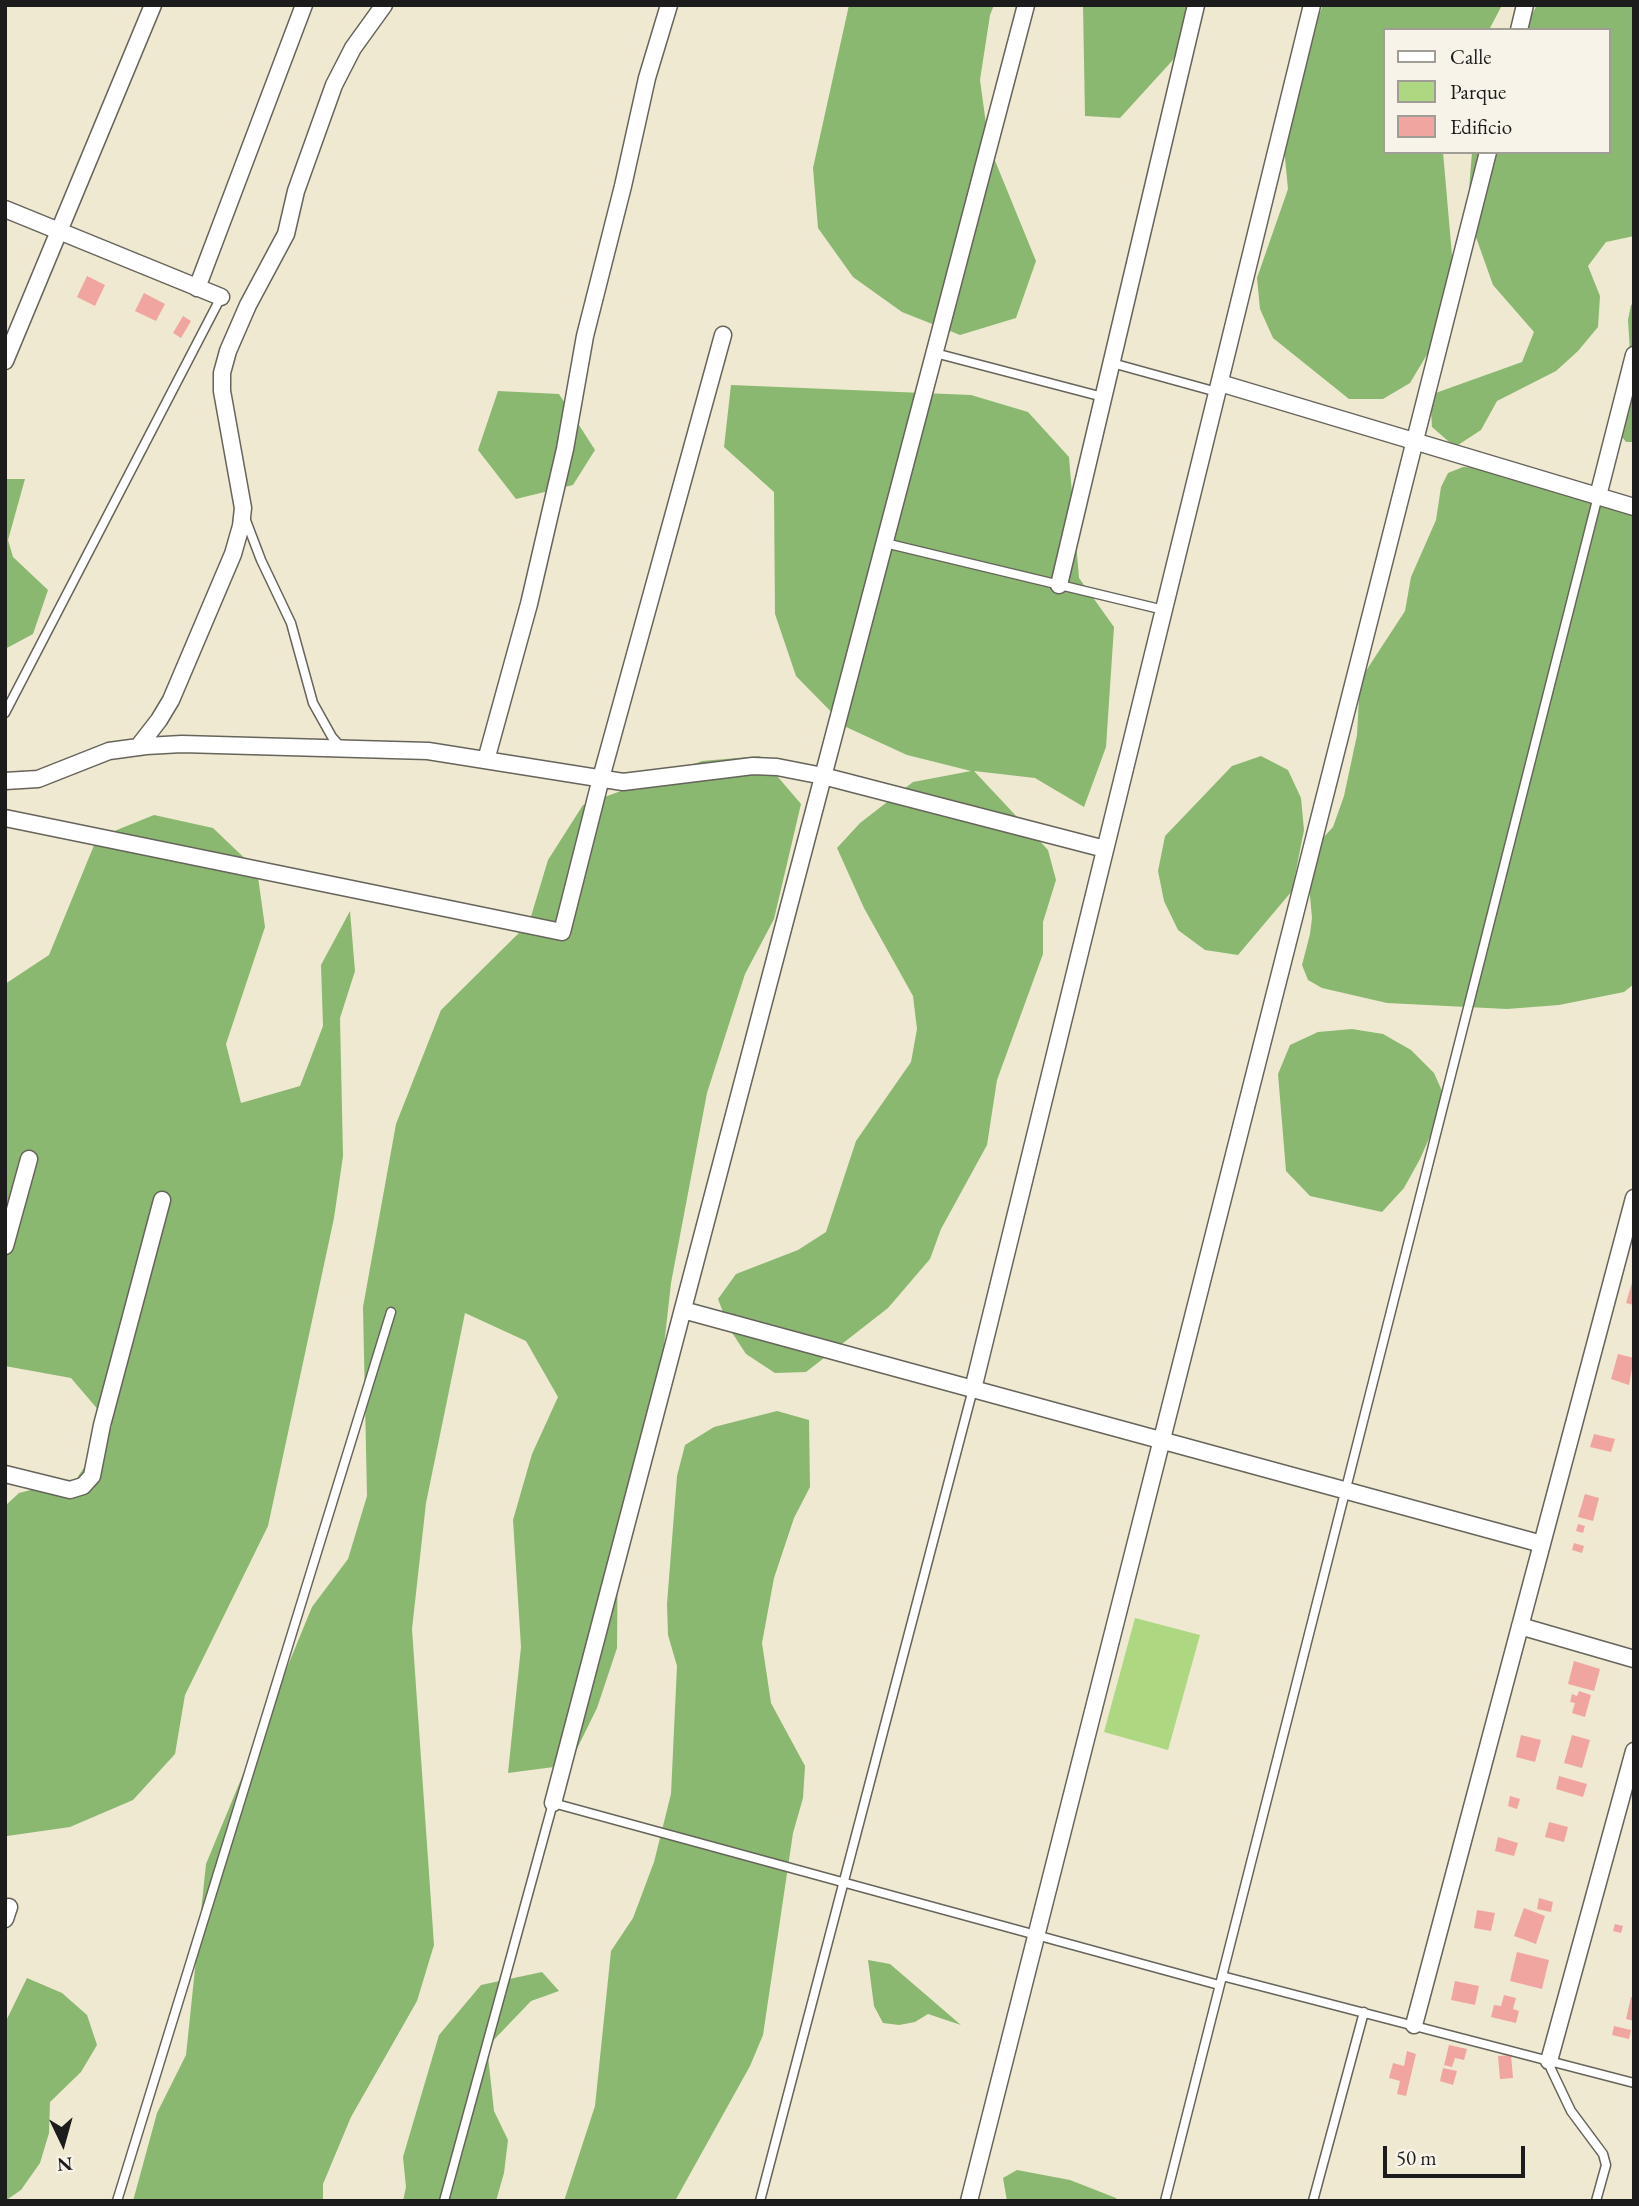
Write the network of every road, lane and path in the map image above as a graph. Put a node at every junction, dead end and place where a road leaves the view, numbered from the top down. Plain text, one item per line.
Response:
1 (153, 5) edge
2 (304, 5) edge
3 (384, 5) edge
4 (669, 5) edge
5 (1026, 5) edge
6 (1196, 5) edge
7 (1312, 5) edge
8 (1525, 5) edge
9 (1519, 28) edge
10 (1487, 154) edge
11 (5, 209) edge
12 (60, 230) junction
13 (197, 288) junction
14 (221, 298) joint
15 (723, 335) dead end
16 (935, 353) junction
17 (1634, 355) edge
18 (5, 361) edge
19 (1112, 363) junction
20 (1219, 387) junction
21 (1103, 397) junction
22 (1415, 441) junction
23 (1598, 496) junction
24 (1634, 507) edge
25 (243, 511) junction
26 (885, 543) junction
27 (1059, 585) junction
28 (1164, 610) junction
29 (5, 713) edge
30 (138, 747) junction
31 (342, 748) junction
32 (486, 760) junction
33 (823, 776) junction
34 (601, 778) junction
35 (5, 781) edge
36 (5, 818) edge
37 (1105, 849) junction
38 (29, 1159) dead end
39 (1634, 1198) edge
40 (162, 1200) dead end
41 (5, 1246) edge
42 (1627, 1248) edge
43 (683, 1310) junction
44 (391, 1312) dead end
45 (973, 1389) junction
46 (1161, 1440) junction
47 (5, 1474) edge
48 (1345, 1490) junction
49 (1542, 1544) junction
50 (1520, 1626) junction
51 (1634, 1659) edge
52 (1634, 1751) edge
53 (553, 1802) junction
54 (844, 1882) junction
55 (1036, 1935) junction
56 (1222, 1976) junction
57 (1219, 1985) junction
58 (1364, 2012) junction
59 (1414, 2025) junction
60 (1549, 2060) junction
61 (1634, 2082) edge
62 (117, 2201) edge
63 (444, 2201) edge
64 (760, 2201) edge
65 (970, 2201) edge
66 (1165, 2201) edge
67 (1313, 2201) edge
68 (1596, 2201) edge

1 - 12 street
2 - 13 street
3 - 25 street
4 - 32 street
5 - 16 street
6 - 19 street
7 - 20 street
8 - 9 street
10 - 22 street
11 - 12 street
12 - 13 street
12 - 18 street
13 - 14 street
14 - 29 lane
15 - 34 street
16 - 21 lane
16 - 26 street
17 - 23 street
19 - 20 lane
19 - 21 street
20 - 22 street
20 - 28 street
21 - 27 street
22 - 23 street
22 - 46 street
23 - 24 street
23 - 48 lane
25 - 30 street
25 - 31 lane
26 - 27 lane
26 - 33 street
27 - 28 lane
28 - 37 street
30 - 31 street
30 - 35 street
31 - 32 street
32 - 34 street
33 - 34 street
33 - 37 street
33 - 43 street
34 - 36 street
37 - 45 street
38 - 41 street
39 - 42 street
40 - 47 street
42 - 49 street
43 - 45 street
43 - 53 street
44 - 62 lane
45 - 46 street
45 - 54 lane
46 - 48 street
46 - 55 street
48 - 49 street
48 - 56 lane
49 - 50 street
50 - 51 street
50 - 59 street
52 - 60 street
53 - 54 lane
53 - 63 lane
54 - 55 lane
54 - 64 lane
55 - 57 lane
55 - 65 street
56 - 57 lane
56 - 58 lane
57 - 66 lane
58 - 59 lane
58 - 67 lane
59 - 60 lane
60 - 61 lane
60 - 68 lane

